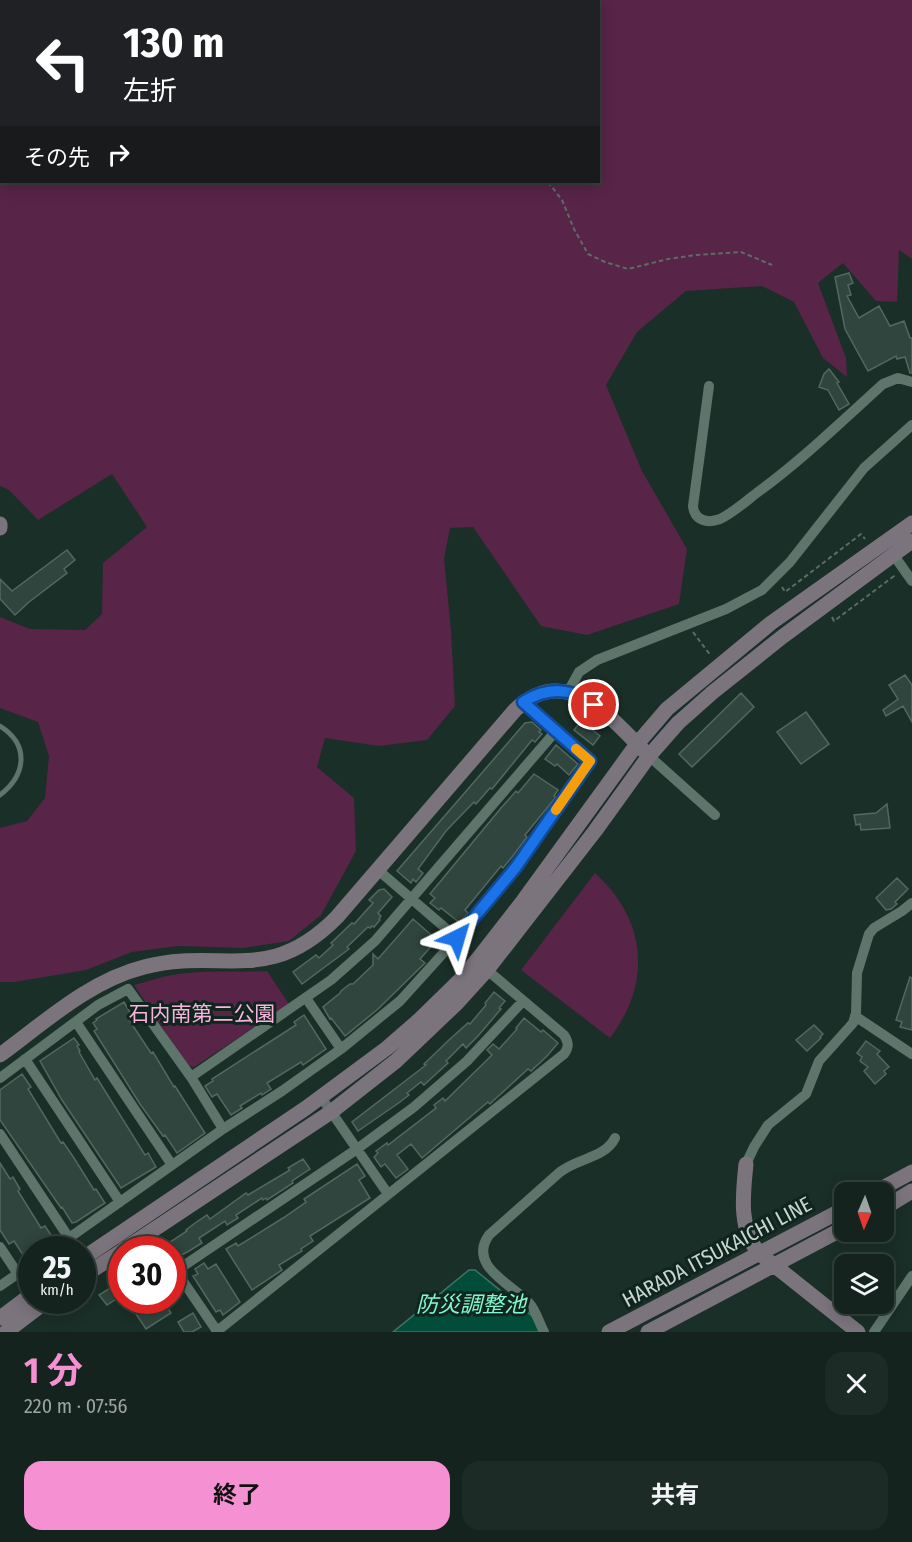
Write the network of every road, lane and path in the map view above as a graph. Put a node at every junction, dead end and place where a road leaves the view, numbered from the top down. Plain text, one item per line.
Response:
1 (549, 183) edge
2 (772, 265) dead end
3 (912, 382) edge
4 (709, 386) dead end
5 (912, 425) edge
6 (912, 523) edge
7 (912, 541) edge
8 (893, 554) junction
9 (912, 581) edge
10 (830, 615) dead end
11 (838, 619) dead end
12 (697, 638) dead end
13 (711, 656) dead end
14 (568, 692) junction
15 (523, 702) junction
16 (0, 726) edge
17 (555, 732) junction
18 (637, 744) junction
19 (649, 756) junction
20 (0, 795) edge
21 (715, 814) dead end
22 (378, 870) junction
23 (411, 899) junction
24 (912, 903) edge
25 (457, 938) junction
26 (487, 970) junction
27 (306, 998) junction
28 (523, 1001) junction
29 (855, 1016) junction
30 (76, 1022) junction
31 (341, 1049) junction
32 (912, 1054) edge
33 (0, 1055) edge
34 (26, 1059) junction
35 (190, 1077) junction
36 (0, 1078) edge
37 (321, 1097) junction
38 (331, 1112) junction
39 (223, 1130) junction
40 (0, 1134) edge
41 (615, 1138) dead end
42 (357, 1149) junction
43 (747, 1164) joint
44 (172, 1166) junction
45 (912, 1173) edge
46 (894, 1182) edge
47 (912, 1191) edge
48 (388, 1194) junction
49 (120, 1202) junction
50 (894, 1202) edge
51 (834, 1214) edge
52 (834, 1234) edge
53 (68, 1236) edge
54 (72, 1236) edge
55 (143, 1236) edge
56 (0, 1247) edge
57 (96, 1250) edge
58 (760, 1254) junction
59 (775, 1266) junction
60 (18, 1274) joint
61 (912, 1276) edge
62 (0, 1286) edge
63 (18, 1304) edge
64 (30, 1314) edge
65 (0, 1318) edge
66 (6, 1332) edge
67 (216, 1332) edge
68 (544, 1332) edge
69 (609, 1332) edge
70 (648, 1332) edge
71 (858, 1332) edge
72 (874, 1332) edge

1 - 2 path
3 - 4 street
5 - 14 street
6 - 18 street
7 - 8 street
8 - 9 street
8 - 19 street
10 - 11 path
12 - 13 path
14 - 15 street
14 - 18 street
15 - 17 street
15 - 22 street
16 - 20 lane
17 - 23 street
17 - 25 street
18 - 19 street
18 - 37 street
19 - 21 street
19 - 26 street
22 - 23 street
22 - 33 street
23 - 25 street
23 - 27 street
24 - 29 street
25 - 31 street
26 - 28 street
26 - 38 street
27 - 31 street
27 - 35 street
28 - 42 street
28 - 48 street
29 - 32 street
29 - 43 street
30 - 34 street
30 - 35 street
30 - 44 street
31 - 39 street
34 - 36 street
34 - 49 street
35 - 39 street
37 - 38 street
37 - 57 street
38 - 42 street
38 - 55 street
39 - 44 street
40 - 53 street
41 - 68 street
42 - 48 street
42 - 67 street
43 - 58 street
44 - 49 street
45 - 46 street
47 - 50 street
48 - 67 street
49 - 54 street
51 - 58 street, HARADA ITSUKAICHI LINE
52 - 59 street, HARADA ITSUKAICHI LINE
56 - 60 street
58 - 59 street
58 - 69 street, HARADA ITSUKAICHI LINE
59 - 70 street, HARADA ITSUKAICHI LINE
59 - 71 street
60 - 62 street
61 - 72 street
63 - 65 street
64 - 66 street

